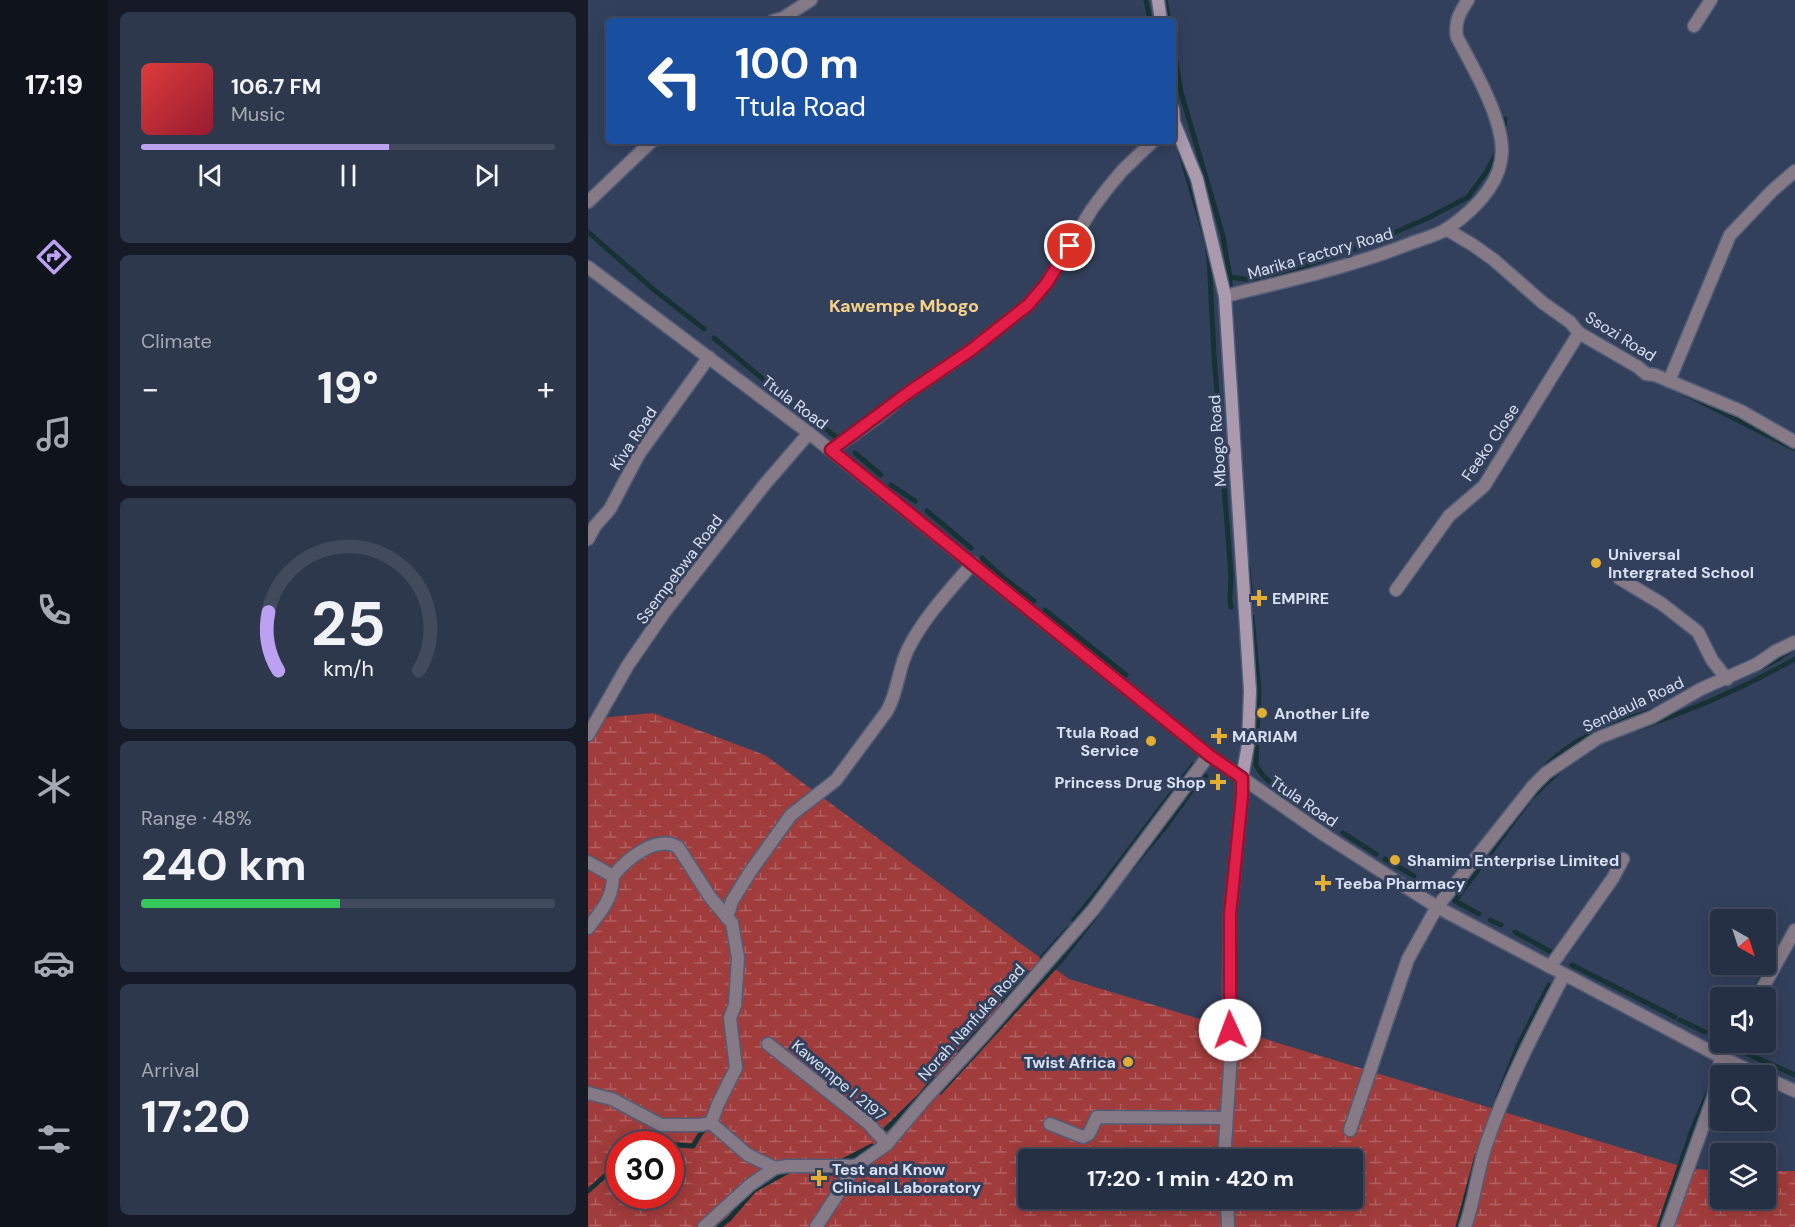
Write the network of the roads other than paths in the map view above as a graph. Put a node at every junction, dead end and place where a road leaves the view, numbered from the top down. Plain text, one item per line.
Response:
1 (811, 0) edge
2 (1158, 0) edge
3 (1468, 0) edge
4 (1711, 0) edge
5 (783, 18) edge
6 (1161, 18) edge
7 (1694, 26) dead end
8 (1176, 126) edge
9 (649, 144) edge
10 (1150, 144) edge
11 (1795, 171) edge
12 (588, 201) edge
13 (1446, 229) junction
14 (588, 267) edge
15 (1225, 297) junction
16 (1579, 333) junction
17 (709, 357) junction
18 (1669, 381) junction
19 (809, 433) junction
20 (1795, 442) edge
21 (831, 450) junction
22 (588, 539) edge
23 (973, 562) junction
24 (1619, 578) dead end
25 (1396, 590) dead end
26 (1795, 642) edge
27 (1727, 679) junction
28 (588, 735) edge
29 (1209, 755) junction
30 (1242, 778) junction
31 (1623, 860) dead end
32 (588, 862) edge
33 (613, 876) junction
34 (1437, 907) junction
35 (727, 918) junction
36 (588, 928) edge
37 (1795, 930) edge
38 (1550, 967) junction
39 (1564, 975) junction
40 (1763, 987) edge
41 (768, 1044) dead end
42 (1724, 1053) edge
43 (1721, 1058) junction
44 (1737, 1065) edge
45 (1776, 1082) edge
46 (1795, 1091) edge
47 (588, 1093) edge
48 (1226, 1118) junction
49 (711, 1123) junction
50 (1050, 1124) dead end
51 (1350, 1130) dead end
52 (887, 1144) junction
53 (1225, 1149) edge
54 (856, 1166) junction
55 (775, 1168) junction
56 (1227, 1209) edge
57 (704, 1227) edge
58 (816, 1227) edge
59 (1228, 1227) edge
60 (1465, 1227) edge
61 (1667, 1227) edge

1 - 5 street
2 - 6 street
3 - 13 street, Marika Factory Road
4 - 7 street
8 - 15 street, Mbogo Road
9 - 12 street
10 - 21 street
11 - 18 street
13 - 15 street, Marika Factory Road
13 - 16 street, Ssozi Road
14 - 17 street, Ttula Road
15 - 30 street, Mbogo Road
16 - 18 street, Ssozi Road
16 - 25 street, Feeko Close
17 - 19 street, Ttula Road
17 - 22 street, Kiva Road
18 - 20 street, Ssozi Road
19 - 21 street, Ttula Road
19 - 28 street, Ssempebwa Road
21 - 23 street, Ttula Road
23 - 29 street, Ttula Road
23 - 35 street
24 - 27 street
26 - 27 street, Sendaula Road
27 - 34 street, Sendaula Road
29 - 30 street, Ttula Road
29 - 52 street, Norah Nanfuka Road
30 - 34 street, Ttula Road
30 - 48 street
31 - 38 street
32 - 33 street
33 - 35 street
33 - 36 street
34 - 38 street, Ttula Road
34 - 51 street, Sendaula Road
35 - 49 street
37 - 40 street
38 - 39 street, Ttula Road
39 - 43 street, Ttula Road
39 - 60 street
41 - 52 street, Kawempe I 2197
42 - 43 street
43 - 44 street, Ttula Road
43 - 61 street
45 - 46 street
47 - 49 street
48 - 50 street
48 - 53 street
49 - 55 street
52 - 54 street, Norah Nanfuka Road
54 - 55 street
54 - 58 street
55 - 57 street
56 - 59 street

